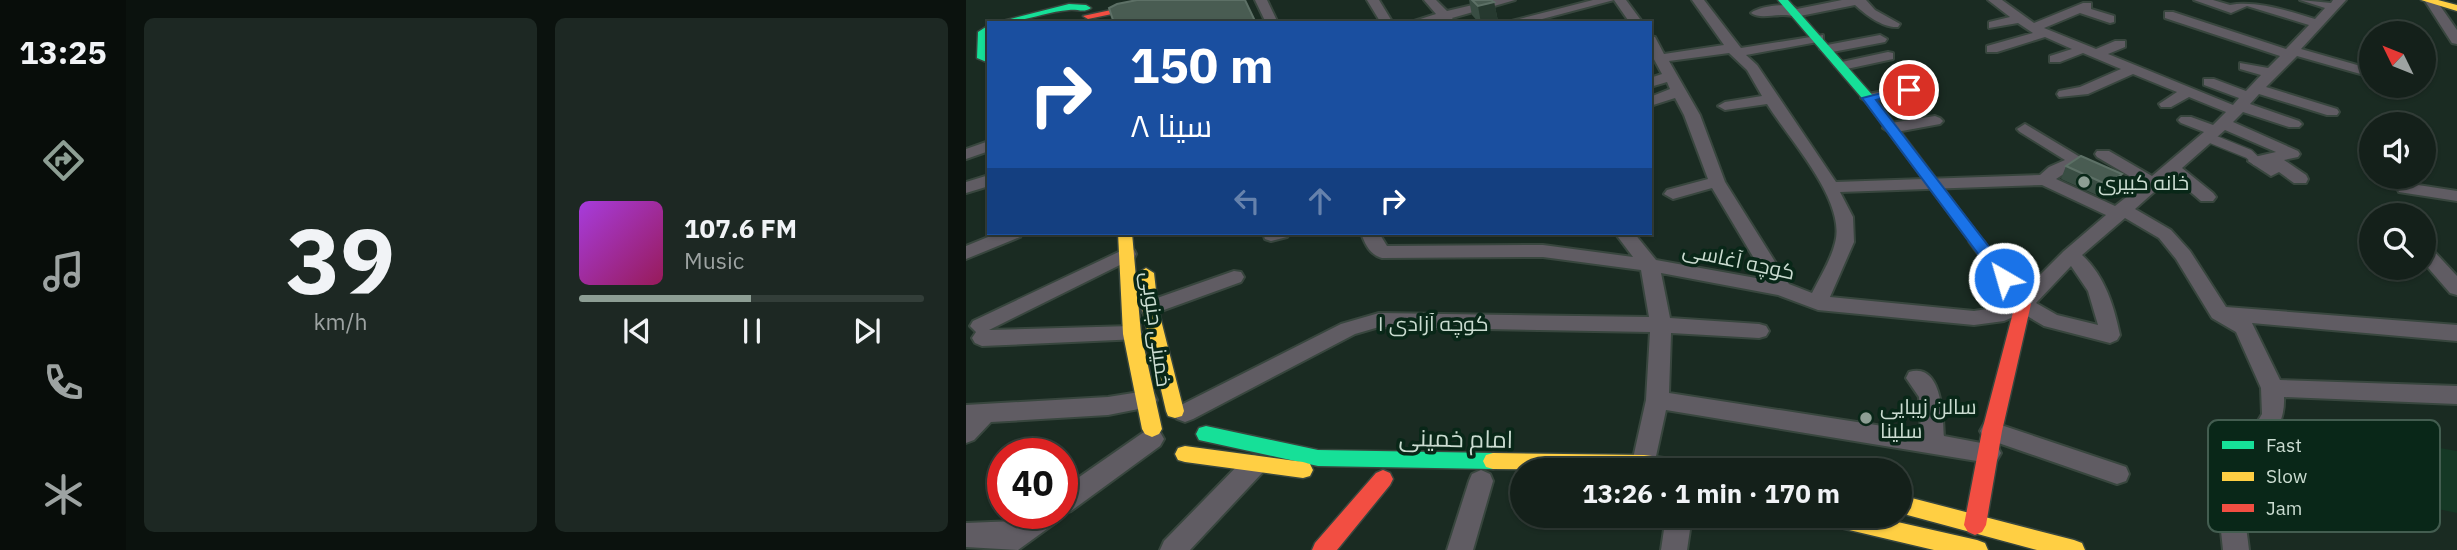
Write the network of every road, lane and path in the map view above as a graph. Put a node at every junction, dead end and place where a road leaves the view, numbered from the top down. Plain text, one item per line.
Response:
1 (1101, 0) edge
2 (1174, 0) edge
3 (1261, 0) edge
4 (1373, 0) edge
5 (1430, 0) edge
6 (1509, 0) edge
7 (1608, 0) edge
8 (1698, 0) edge
9 (1858, 0) edge
10 (1994, 0) edge
11 (2200, 0) edge
12 (2306, 0) edge
13 (2434, 0) edge
14 (2245, 1) edge
15 (1622, 2) edge
16 (2337, 4) edge
17 (2457, 5) edge
18 (1790, 7) edge
19 (1565, 10) junction
20 (1083, 11) edge
21 (1113, 11) edge
22 (1757, 13) dead end
23 (2169, 15) dead end
24 (1447, 19) edge
25 (2019, 19) junction
26 (2110, 19) dead end
27 (1014, 21) edge
28 (1271, 21) edge
29 (1386, 21) edge
30 (1518, 21) edge
31 (1578, 21) edge
32 (1636, 21) edge
33 (1894, 24) dead end
34 (2319, 24) junction
35 (1993, 25) dead end
36 (2039, 31) junction
37 (966, 36) edge
38 (1880, 39) dead end
39 (2457, 40) edge
40 (1822, 43) junction
41 (1652, 44) edge
42 (2120, 44) dead end
43 (986, 45) edge
44 (1992, 49) dead end
45 (1735, 50) junction
46 (2089, 51) junction
47 (2291, 55) junction
48 (966, 56) edge
49 (1888, 56) dead end
50 (1661, 58) junction
51 (2055, 59) dead end
52 (966, 65) edge
53 (1842, 66) junction
54 (2245, 66) dead end
55 (2314, 67) dead end
56 (2132, 69) junction
57 (2359, 70) edge
58 (2272, 74) junction
59 (1671, 76) junction
60 (1652, 82) edge
61 (2209, 82) dead end
62 (1679, 91) junction
63 (2188, 92) junction
64 (2064, 94) dead end
65 (1868, 98) junction
66 (1772, 99) junction
67 (1652, 101) edge
68 (2246, 101) junction
69 (1924, 102) dead end
70 (2166, 104) dead end
71 (1725, 106) dead end
72 (2332, 112) dead end
73 (2186, 120) dead end
74 (1935, 121) dead end
75 (2294, 124) dead end
76 (1891, 128) junction
77 (2025, 129) dead end
78 (2215, 131) junction
79 (987, 147) edge
80 (966, 154) edge
81 (2103, 154) dead end
82 (2266, 164) junction
83 (2171, 167) junction
84 (2300, 178) dead end
85 (2045, 180) junction
86 (987, 181) edge
87 (1717, 182) junction
88 (1933, 183) junction
89 (2152, 183) junction
90 (1831, 187) junction
91 (966, 188) edge
92 (2412, 189) edge
93 (1673, 194) dead end
94 (2457, 196) edge
95 (2207, 197) dead end
96 (2120, 211) junction
97 (1009, 235) edge
98 (1125, 235) edge
99 (1141, 235) edge
100 (1371, 235) edge
101 (1626, 235) edge
102 (966, 253) edge
103 (1127, 254) junction
104 (2071, 254) junction
105 (1650, 265) junction
106 (2436, 265) edge
107 (1234, 277) dead end
108 (2457, 288) edge
109 (1782, 289) junction
110 (1818, 303) junction
111 (2023, 304) junction
112 (1150, 308) junction
113 (2219, 313) junction
114 (1661, 326) junction
115 (1759, 331) dead end
116 (2457, 333) edge
117 (1132, 334) junction
118 (1917, 377) dead end
119 (2272, 388) junction
120 (2457, 395) edge
121 (1146, 400) junction
122 (1657, 400) junction
123 (1180, 412) junction
124 (975, 413) edge
125 (2270, 420) edge
126 (966, 433) edge
127 (1206, 434) junction
128 (1991, 442) junction
129 (1933, 444) junction
130 (1164, 445) junction
131 (1645, 458) edge
132 (1510, 461) edge
133 (1254, 465) junction
134 (2118, 474) dead end
135 (1344, 475) dead end
136 (1383, 479) dead end
137 (1482, 481) dead end
138 (1078, 494) edge
139 (1912, 507) edge
140 (1975, 525) junction
141 (1677, 528) edge
142 (1877, 528) edge
143 (1026, 529) edge
144 (2234, 532) edge
145 (1020, 533) junction
146 (966, 535) edge
147 (1950, 546) edge
148 (997, 550) edge
149 (1173, 550) edge
150 (1323, 550) edge
151 (1460, 550) edge
152 (1674, 550) edge
153 (1977, 550) edge
154 (2074, 550) edge
155 (2235, 550) edge

1 - 20 main road
2 - 21 main road
3 - 28 street
4 - 29 street
5 - 24 street
6 - 24 street
7 - 19 street
8 - 45 street
9 - 18 street
9 - 33 street
10 - 25 street
11 - 14 street
12 - 16 street
13 - 17 main road
13 - 39 street
14 - 34 street
15 - 32 street
16 - 34 street
18 - 22 street
18 - 40 main road
19 - 30 street
19 - 31 street
20 - 21 main road
20 - 27 main road
23 - 47 street
25 - 35 street
25 - 36 street
26 - 36 street
34 - 47 street
36 - 44 street
36 - 46 street
37 - 43 main road
38 - 40 street
40 - 45 street
40 - 53 main road
41 - 50 street
42 - 46 street
43 - 48 main road
43 - 52 main road
45 - 50 street
45 - 66 street
46 - 51 street
46 - 56 street
47 - 55 street
47 - 57 street
47 - 58 street
49 - 53 street
50 - 59 street
53 - 65 main road
54 - 58 street
56 - 63 street
56 - 64 street
58 - 68 street
59 - 60 street
59 - 62 street
61 - 68 street
62 - 67 street
62 - 87 street
63 - 68 street
63 - 70 street
65 - 69 street
65 - 76 main road
66 - 71 street
66 - 90 street
68 - 72 street
68 - 75 street
68 - 78 street
73 - 78 street
74 - 76 street
76 - 88 main road
77 - 85 street
78 - 82 lane
78 - 82 street
78 - 83 street
79 - 80 street
81 - 89 street
82 - 84 street
83 - 89 street
83 - 95 street
85 - 88 street
85 - 96 street
86 - 91 street
87 - 93 street
87 - 109 street
88 - 90 street
88 - 111 main road
89 - 96 street
90 - 110 street
92 - 94 street
96 - 104 street
96 - 113 street
97 - 102 street
98 - 103 main road, خمینی جنوبی
99 - 112 main road, خمینی جنوبی
100 - 105 street, کوچه آغاسی
101 - 105 street
103 - 117 main road, خمینی جنوبی
103 - 117 street
104 - 111 street
104 - 111 street
105 - 109 street, کوچه آغاسی
105 - 114 street
106 - 108 street
107 - 112 street
109 - 110 street, کوچه آغاسی
110 - 111 street, کوچه آغاسی
111 - 128 main road
112 - 123 main road, خمینی جنوبی
113 - 116 street
113 - 119 street
114 - 115 street, کوچه آزادی ۱
114 - 122 street
114 - 123 street, کوچه آزادی ۱
117 - 121 main road, خمینی جنوبی
118 - 129 street
119 - 120 street
119 - 125 street
121 - 124 street
121 - 130 main road, خمینی جنوبی
122 - 129 street
122 - 131 street
123 - 127 main road
123 - 130 main road
124 - 126 street
127 - 130 main road
127 - 132 main road, امام خمینی
128 - 129 street
128 - 134 street
128 - 140 main road
130 - 133 main road
130 - 138 street
133 - 135 main road
133 - 149 street
136 - 150 main road
137 - 151 street
139 - 140 main road
140 - 154 main road
141 - 152 street
142 - 147 main road
143 - 145 street
144 - 155 street
145 - 146 street
145 - 148 street
147 - 153 main road

